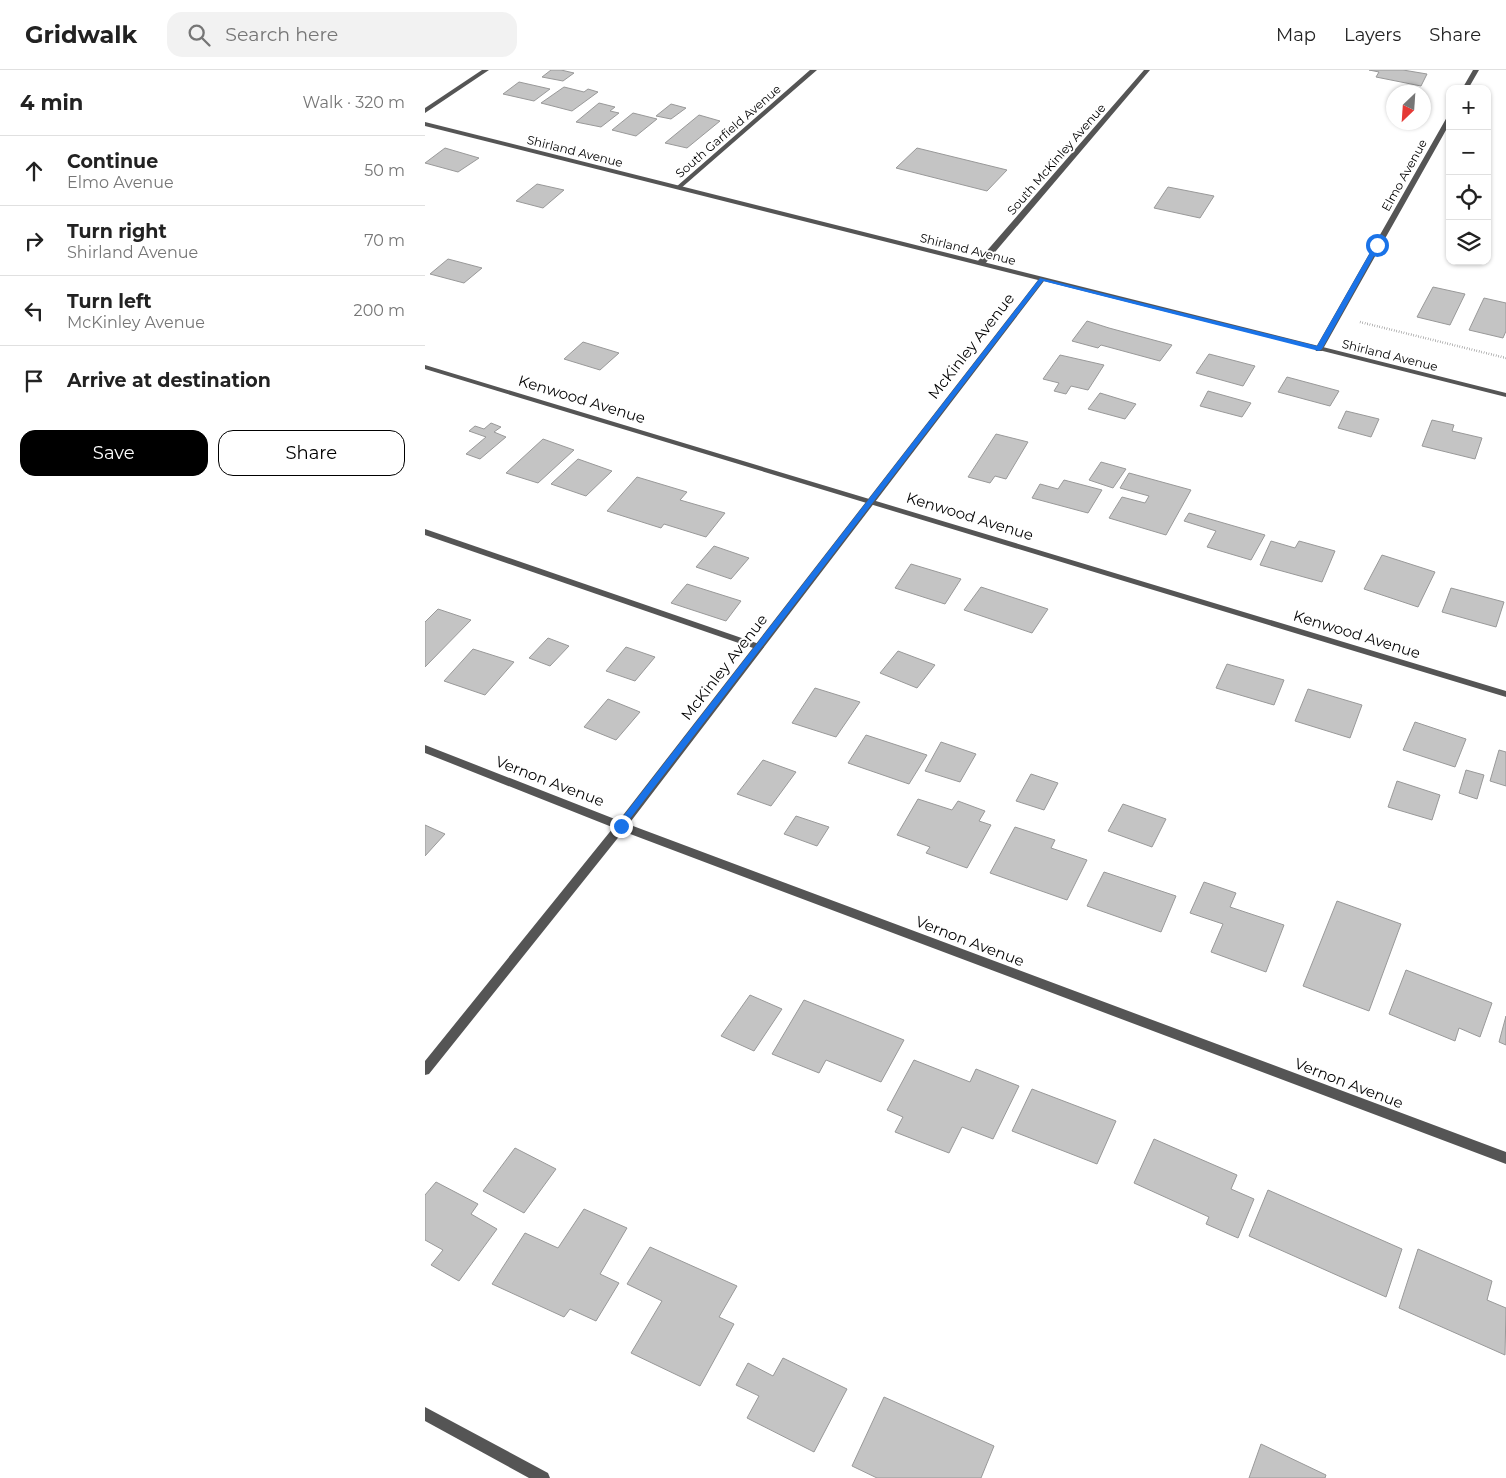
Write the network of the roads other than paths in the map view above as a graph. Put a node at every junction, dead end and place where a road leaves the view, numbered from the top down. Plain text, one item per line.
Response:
1 (486, 70) edge
2 (814, 70) edge
3 (1147, 70) edge
4 (1476, 70) edge
5 (1467, 85) edge
6 (425, 112) edge
7 (425, 124) edge
8 (1446, 124) edge
9 (679, 188) junction
10 (981, 263) junction
11 (1042, 279) junction
12 (1319, 349) junction
13 (425, 367) edge
14 (1506, 395) edge
15 (871, 500) junction
16 (425, 532) edge
17 (759, 647) junction
18 (1506, 694) edge
19 (425, 749) edge
20 (621, 826) junction
21 (425, 1070) edge
22 (1506, 1158) edge
23 (425, 1414) edge
24 (543, 1478) edge

1 - 6 street
2 - 9 street, South Garfield Avenue
3 - 10 street, South McKinley Avenue
4 - 5 street
7 - 9 street, Shirland Avenue
8 - 12 street, Elmo Avenue
9 - 10 street, Shirland Avenue
10 - 11 street, Shirland Avenue
11 - 12 street, Shirland Avenue
11 - 15 street, McKinley Avenue
12 - 14 street, Shirland Avenue
13 - 15 street, Kenwood Avenue
15 - 17 street, McKinley Avenue
15 - 18 street, Kenwood Avenue
16 - 17 street
17 - 20 street, McKinley Avenue
19 - 20 street, Vernon Avenue
20 - 21 street, McKinley Avenue
20 - 22 street, Vernon Avenue
23 - 24 street

